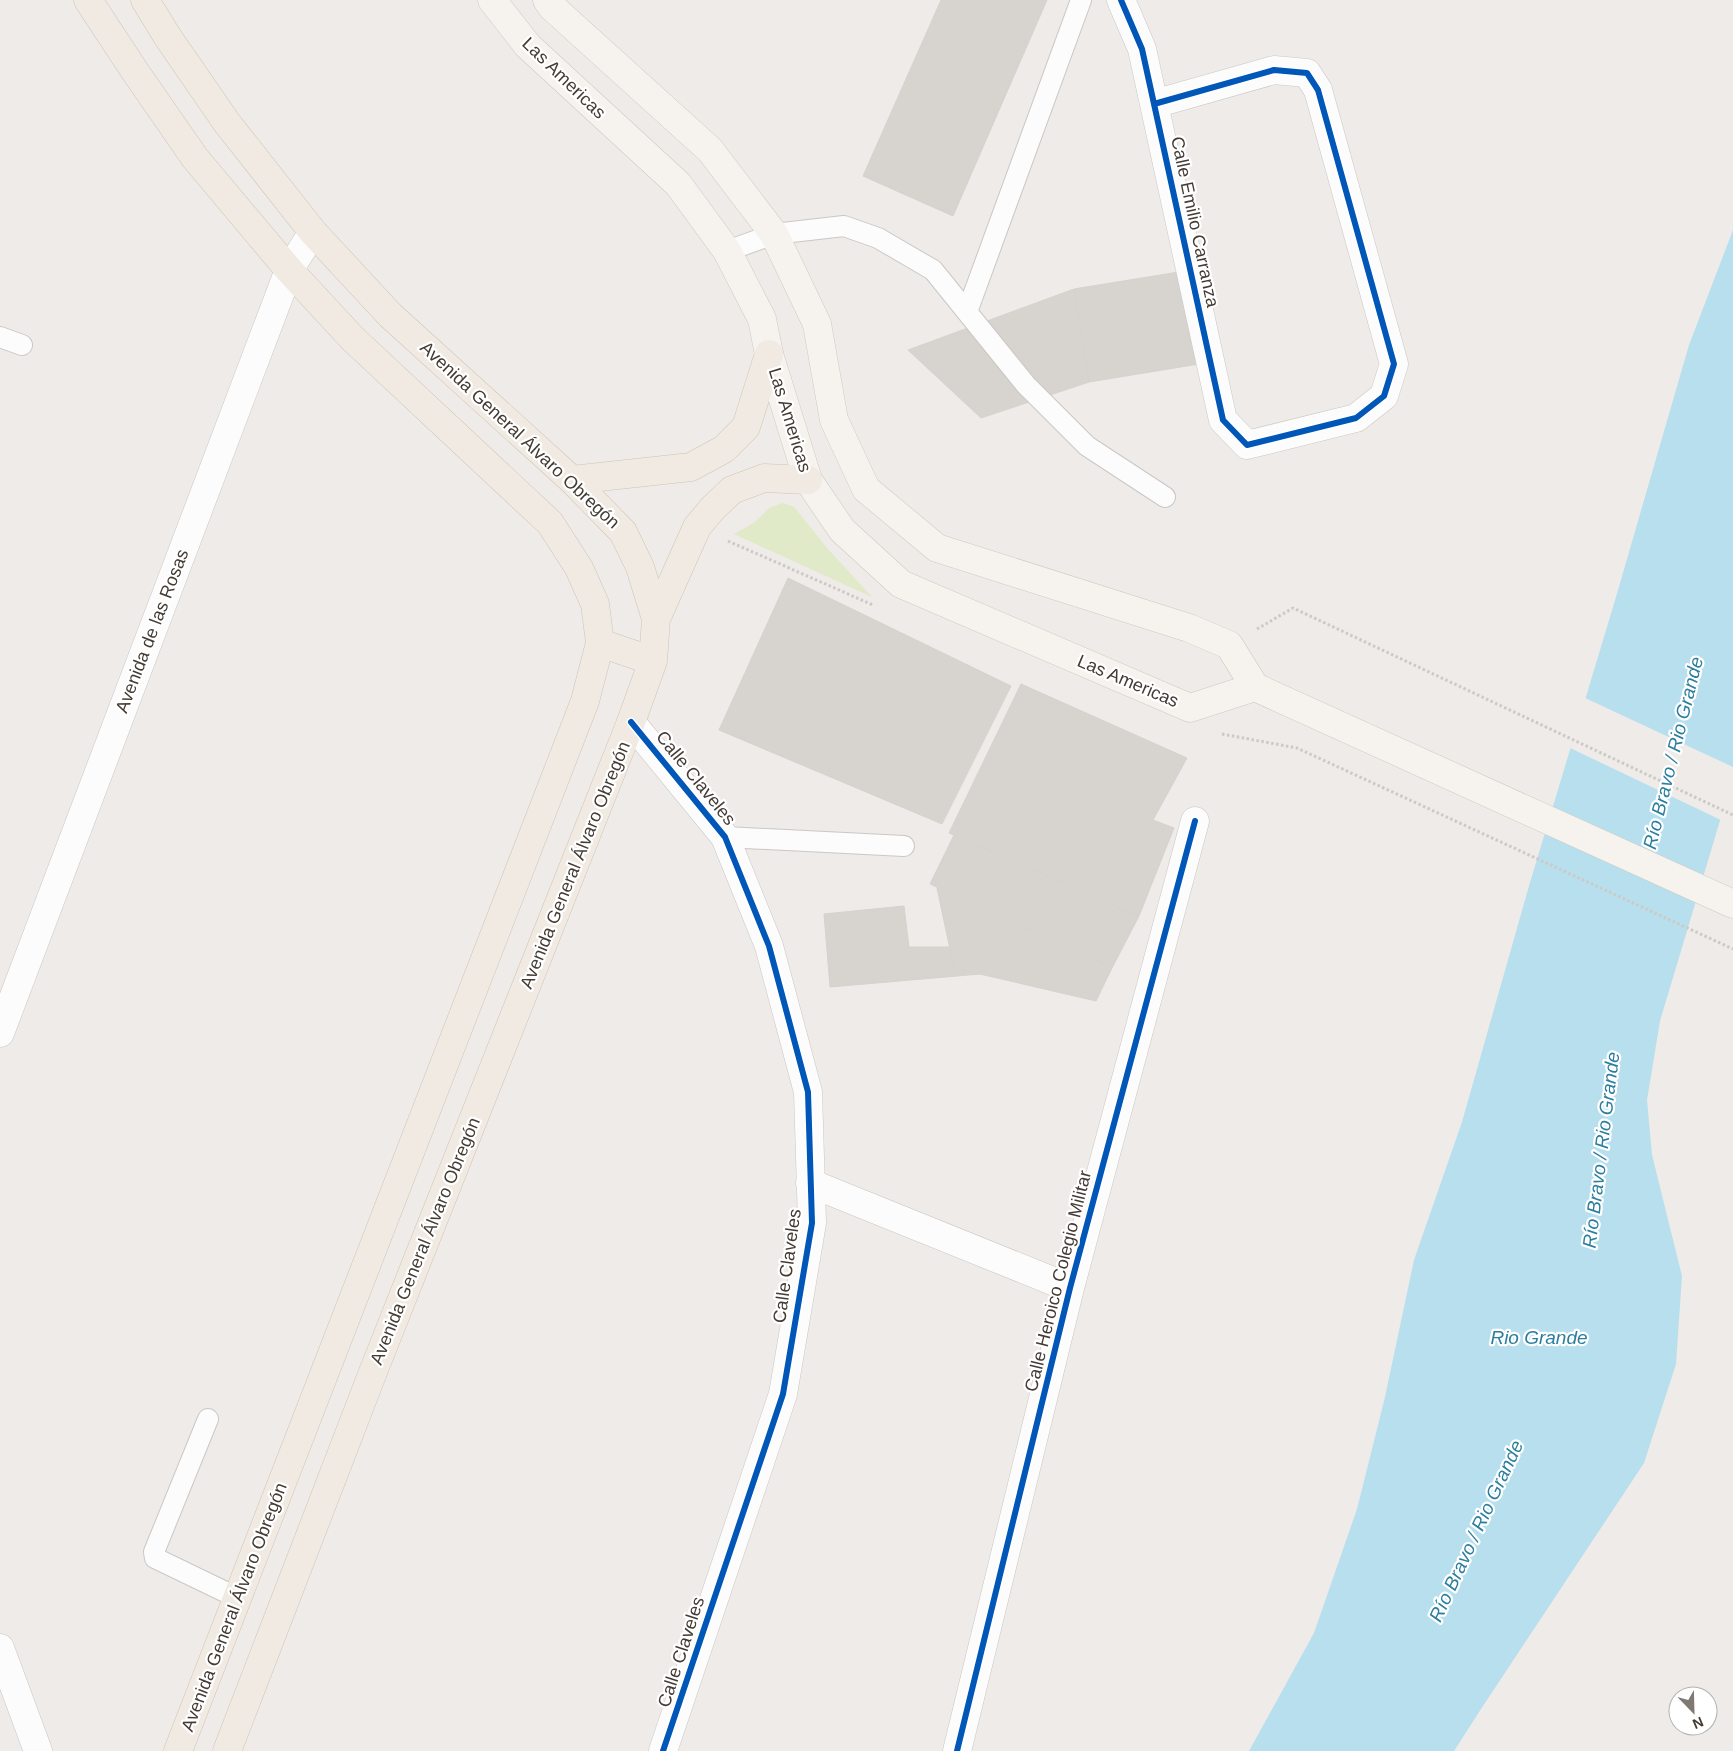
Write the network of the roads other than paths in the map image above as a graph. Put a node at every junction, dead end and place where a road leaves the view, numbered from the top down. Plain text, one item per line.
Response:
1 (88, 0) edge
2 (145, 0) edge
3 (492, 0) edge
4 (547, 0) edge
5 (1081, 0) edge
6 (1121, 0) edge
7 (1154, 104) junction
8 (313, 232) junction
9 (774, 234) junction
10 (727, 251) junction
11 (289, 270) junction
12 (967, 312) junction
13 (0, 337) edge
14 (22, 345) dead end
15 (769, 354) junction
16 (572, 480) junction
17 (808, 480) junction
18 (1165, 496) dead end
19 (656, 619) junction
20 (600, 643) junction
21 (653, 661) junction
22 (1255, 687) junction
23 (631, 722) junction
24 (1195, 821) dead end
25 (726, 837) junction
26 (904, 846) dead end
27 (1733, 904) edge
28 (0, 1033) edge
29 (810, 1183) junction
30 (1070, 1288) junction
31 (333, 1353) junction
32 (373, 1372) junction
33 (208, 1419) dead end
34 (238, 1598) junction
35 (0, 1648) edge
36 (38, 1751) edge
37 (178, 1751) edge
38 (227, 1751) edge
39 (664, 1751) edge
40 (957, 1751) edge

1 - 11 main road, Avenida General Álvaro Obregón
2 - 8 main road, Avenida General Álvaro Obregón
3 - 10 main road, Las Americas
4 - 9 main road
5 - 12 lane
6 - 7 street, Calle Emilio Carranza
7 - 7 street, Calle Emilio Carranza
8 - 11 street, Avenida de las Rosas
8 - 16 main road, Avenida General Álvaro Obregón
9 - 10 lane
9 - 12 lane
9 - 22 main road
10 - 15 main road, Las Americas
11 - 20 main road, Avenida General Álvaro Obregón
11 - 28 street, Avenida de las Rosas
12 - 18 lane
13 - 14 lane
15 - 16 main road
15 - 17 main road, Las Americas
16 - 19 main road, Avenida General Álvaro Obregón
17 - 19 main road
17 - 22 main road, Las Americas
19 - 21 main road, Avenida General Álvaro Obregón
20 - 21 main road
20 - 31 main road, Avenida General Álvaro Obregón
21 - 23 main road, Avenida General Álvaro Obregón
22 - 27 main road
23 - 25 street, Calle Claveles
23 - 32 main road, Avenida General Álvaro Obregón
24 - 30 street, Calle Heroico Colegio Militar
25 - 26 lane
25 - 29 street, Calle Claveles
29 - 30 street
29 - 39 street, Calle Claveles
30 - 40 street, Calle Heroico Colegio Militar
31 - 32 main road
31 - 34 main road, Avenida General Álvaro Obregón
32 - 38 main road, Avenida General Álvaro Obregón
33 - 34 lane
34 - 37 main road, Avenida General Álvaro Obregón
35 - 36 street

